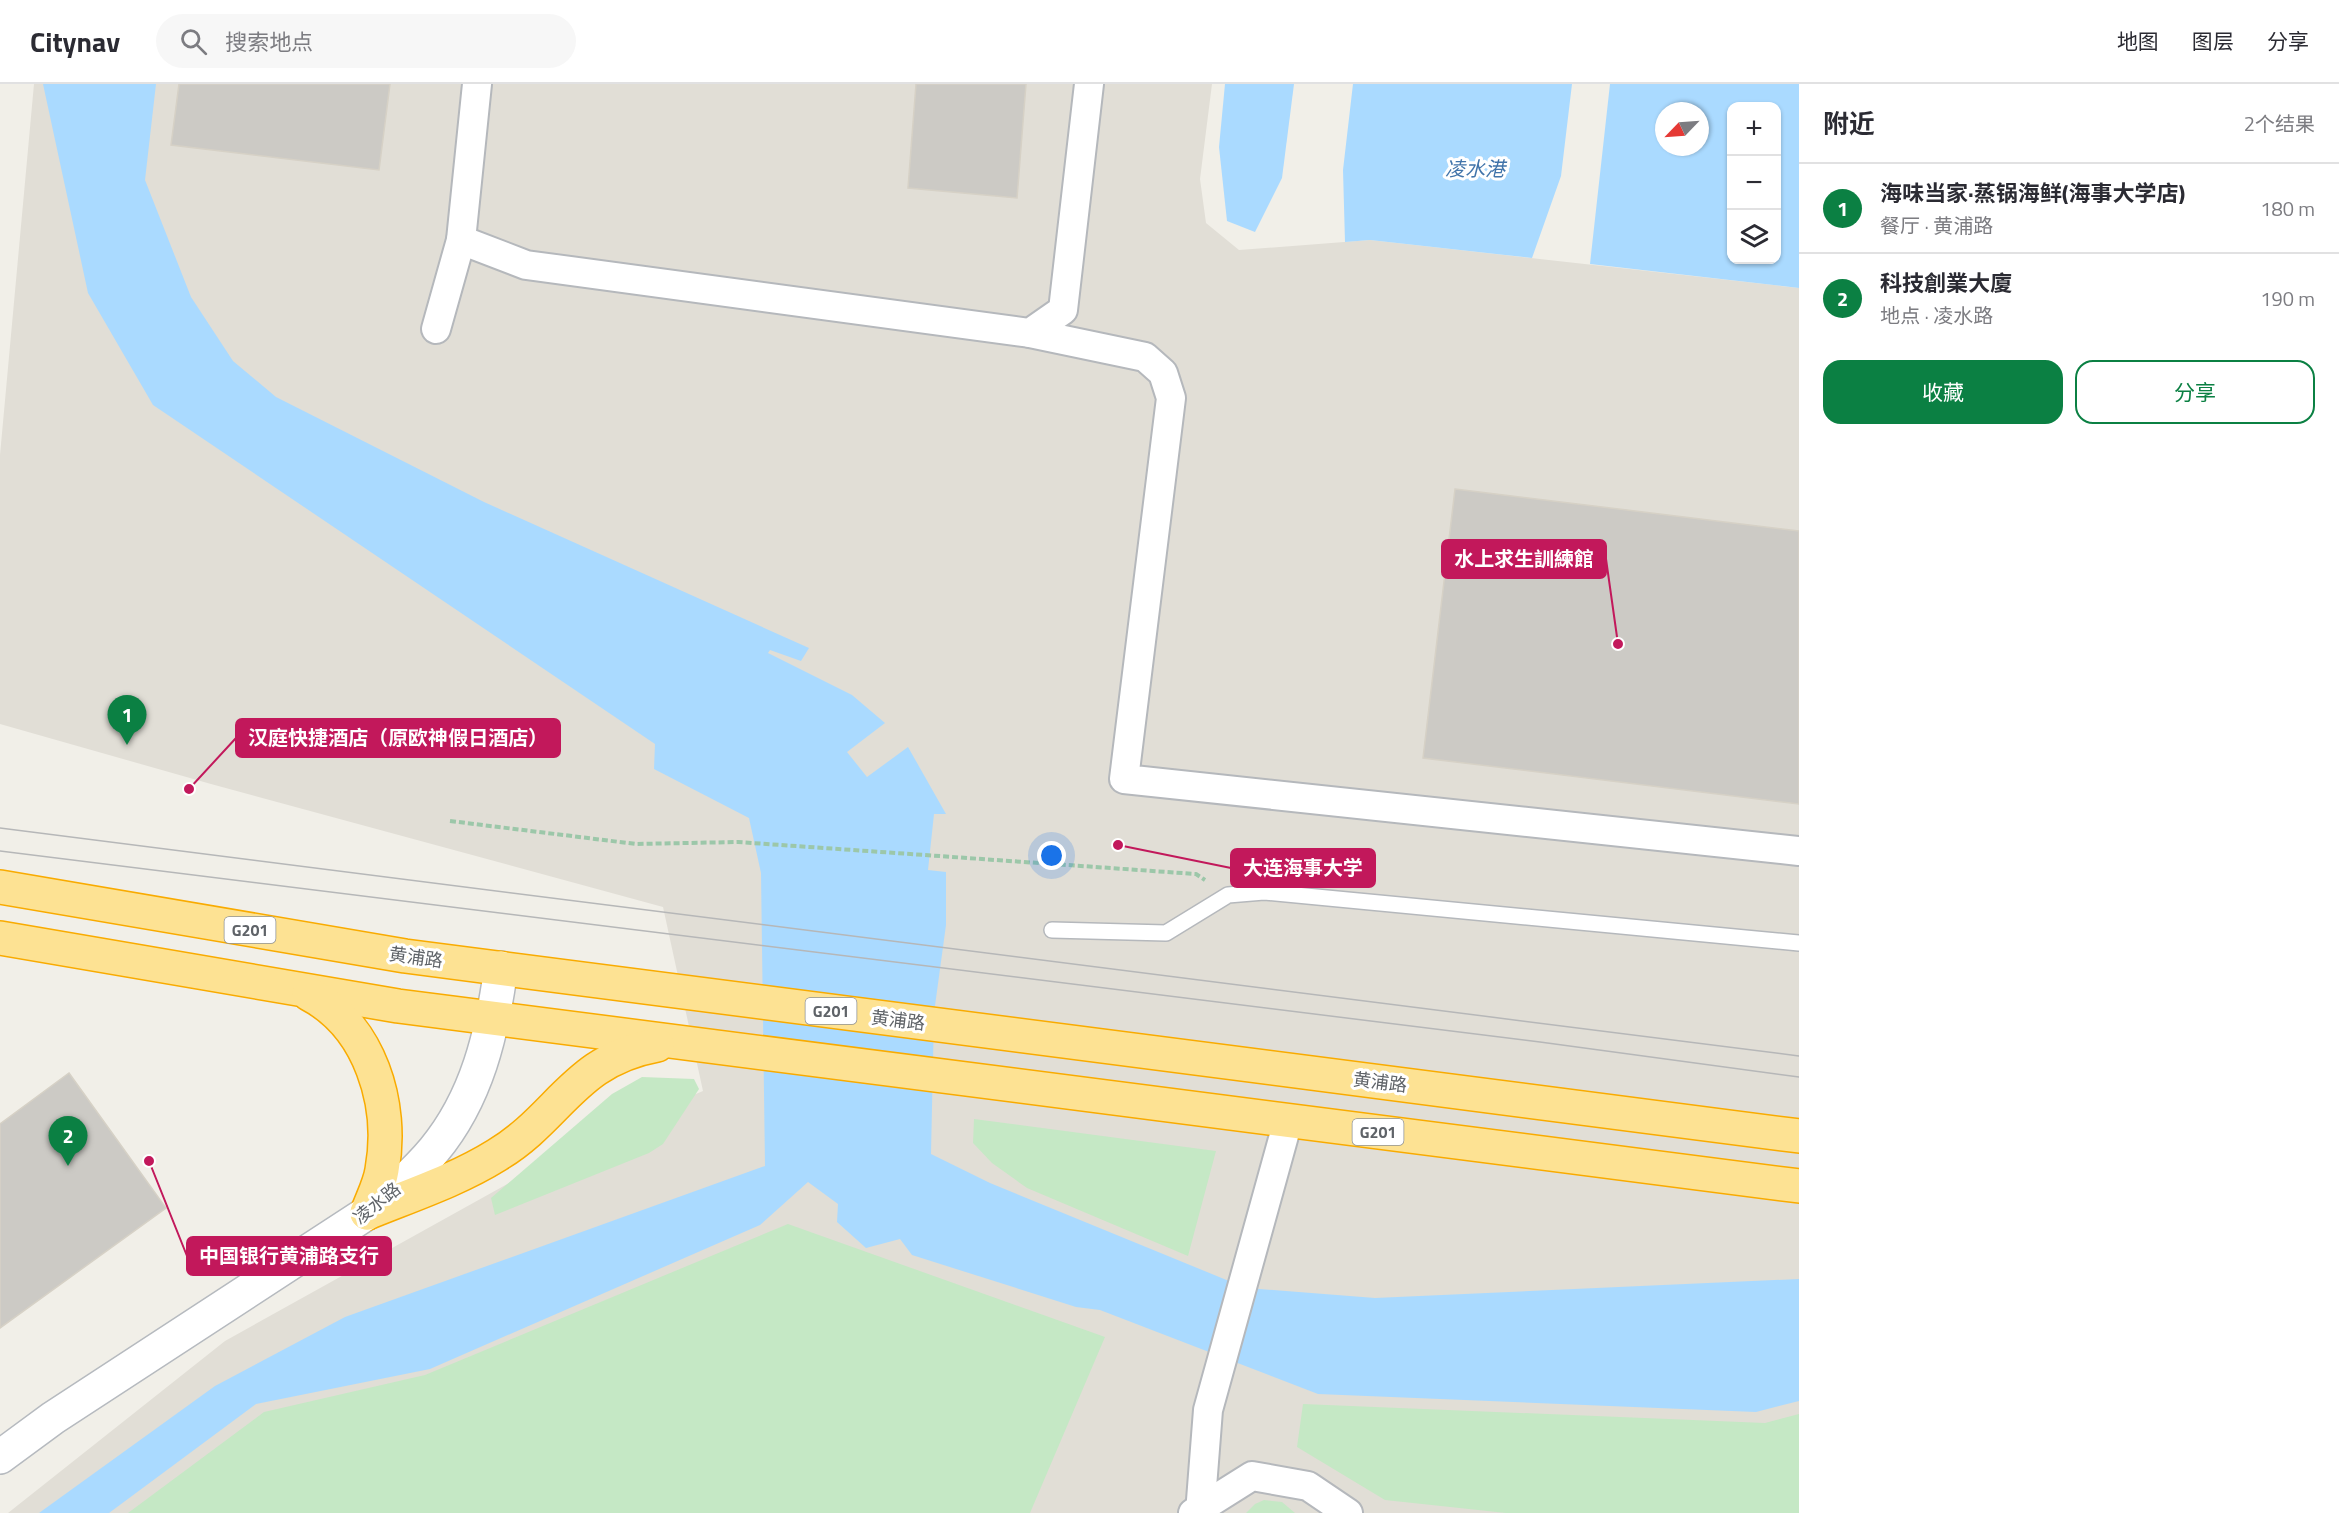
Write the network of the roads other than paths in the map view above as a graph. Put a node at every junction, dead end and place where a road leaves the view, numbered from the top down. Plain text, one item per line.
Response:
1 (477, 84) edge
2 (1089, 84) edge
3 (461, 240) junction
4 (436, 328) dead end
5 (1030, 333) junction
6 (1799, 851) edge
7 (0, 887) edge
8 (1052, 930) dead end
9 (0, 938) edge
10 (1799, 943) edge
11 (501, 968) junction
12 (299, 989) junction
13 (494, 1019) junction
14 (687, 1044) junction
15 (1288, 1121) junction
16 (1799, 1136) edge
17 (1799, 1186) edge
18 (367, 1213) junction
19 (0, 1457) edge
20 (1198, 1511) edge
21 (1348, 1513) edge

1 - 3 street
2 - 5 street
3 - 4 street
3 - 5 street
5 - 6 street
7 - 11 highway, 黄浦路 / G201
8 - 10 lane
9 - 12 highway, G201
11 - 13 main road, 凌水路
11 - 16 highway, 黄浦路 / G201
12 - 13 highway, G201
12 - 18 highway
13 - 14 highway, G201
13 - 18 main road, 凌水路
14 - 15 highway, G201
14 - 18 highway
15 - 17 highway, G201
15 - 20 street
18 - 19 main road, 凌水路
20 - 21 street

